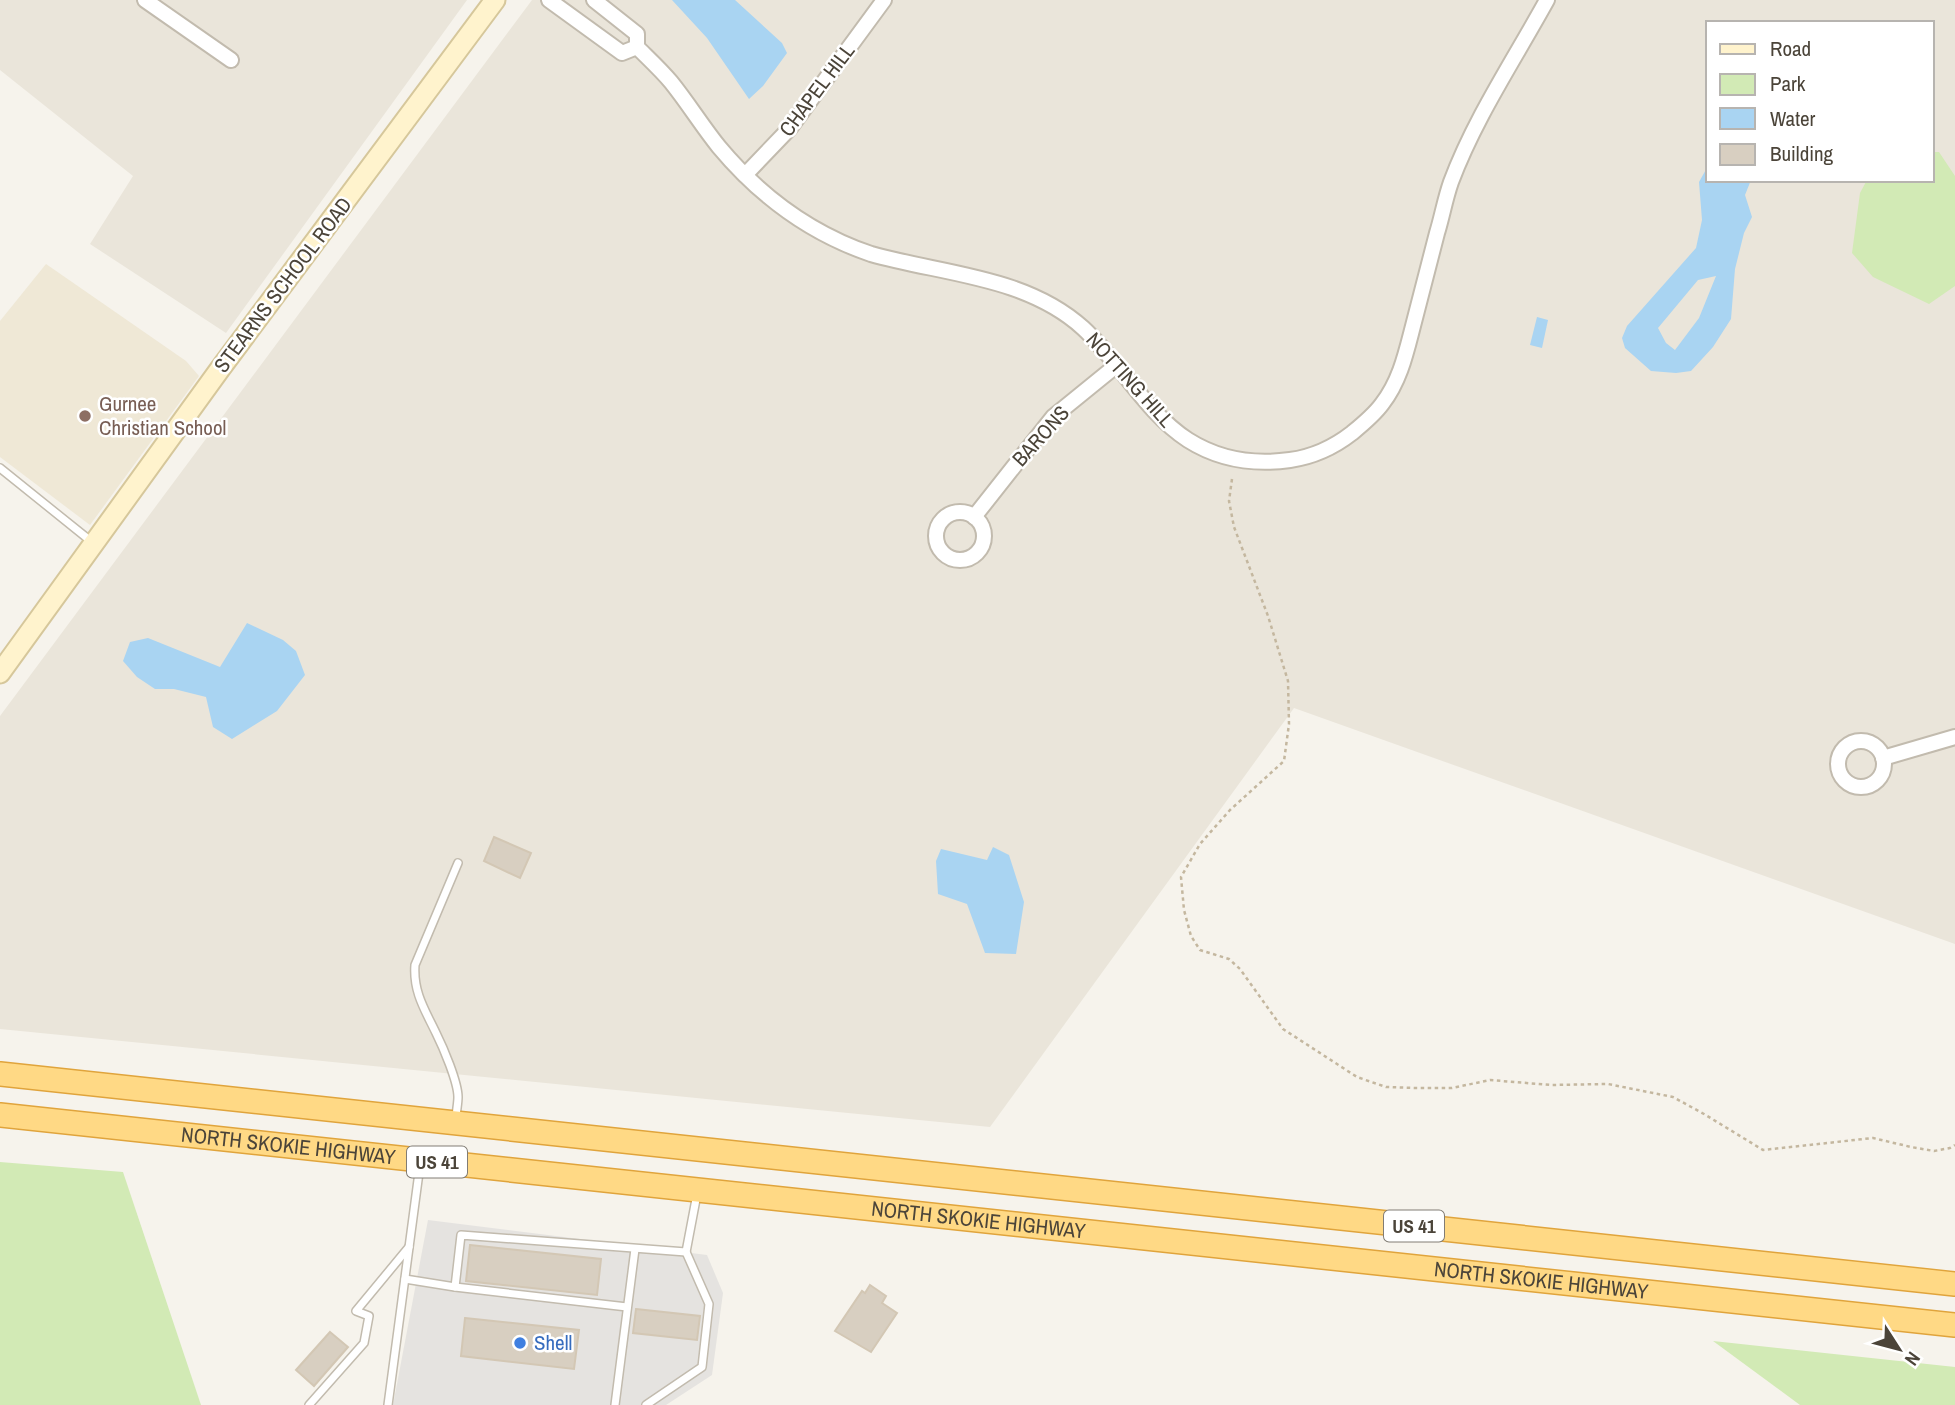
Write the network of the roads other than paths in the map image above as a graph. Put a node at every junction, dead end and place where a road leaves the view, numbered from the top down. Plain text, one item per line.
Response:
1 (145, 0) edge
2 (495, 0) edge
3 (549, 0) edge
4 (594, 0) edge
5 (884, 0) edge
6 (1547, 0) edge
7 (637, 47) junction
8 (231, 60) dead end
9 (745, 175) junction
10 (1117, 365) junction
11 (0, 468) edge
12 (974, 517) dead end
13 (93, 543) junction
14 (0, 673) edge
15 (1955, 737) edge
16 (1882, 758) dead end
17 (458, 863) dead end
18 (0, 1074) edge
19 (0, 1115) edge
20 (455, 1123) junction
21 (421, 1161) junction
22 (698, 1190) junction
23 (409, 1246) junction
24 (635, 1249) junction
25 (686, 1252) junction
26 (405, 1279) junction
27 (1955, 1284) edge
28 (455, 1287) junction
29 (628, 1307) junction
30 (1955, 1325) edge
31 (309, 1405) edge
32 (388, 1405) edge
33 (615, 1405) edge
34 (646, 1405) edge

1 - 8 street
2 - 13 main road, STEARNS SCHOOL ROAD
3 - 7 street
4 - 7 street, NOTTING HILL
5 - 9 street, CHAPEL HILL
6 - 10 street, NOTTING HILL
7 - 9 street, NOTTING HILL
9 - 10 street, NOTTING HILL
10 - 12 street, BARONS
11 - 13 lane
13 - 14 main road, STEARNS SCHOOL ROAD
15 - 16 street
17 - 20 lane
18 - 20 highway, NORTH SKOKIE HIGHWAY / US 41
19 - 21 highway, NORTH SKOKIE HIGHWAY / US 41
20 - 27 highway, NORTH SKOKIE HIGHWAY / US 41
21 - 22 highway, NORTH SKOKIE HIGHWAY / US 41
21 - 23 lane
22 - 25 lane
22 - 30 highway, NORTH SKOKIE HIGHWAY / US 41
23 - 26 lane
23 - 31 lane
24 - 25 lane
24 - 28 lane
24 - 29 lane
25 - 34 lane
26 - 28 lane
26 - 32 lane
28 - 29 lane
29 - 33 lane

